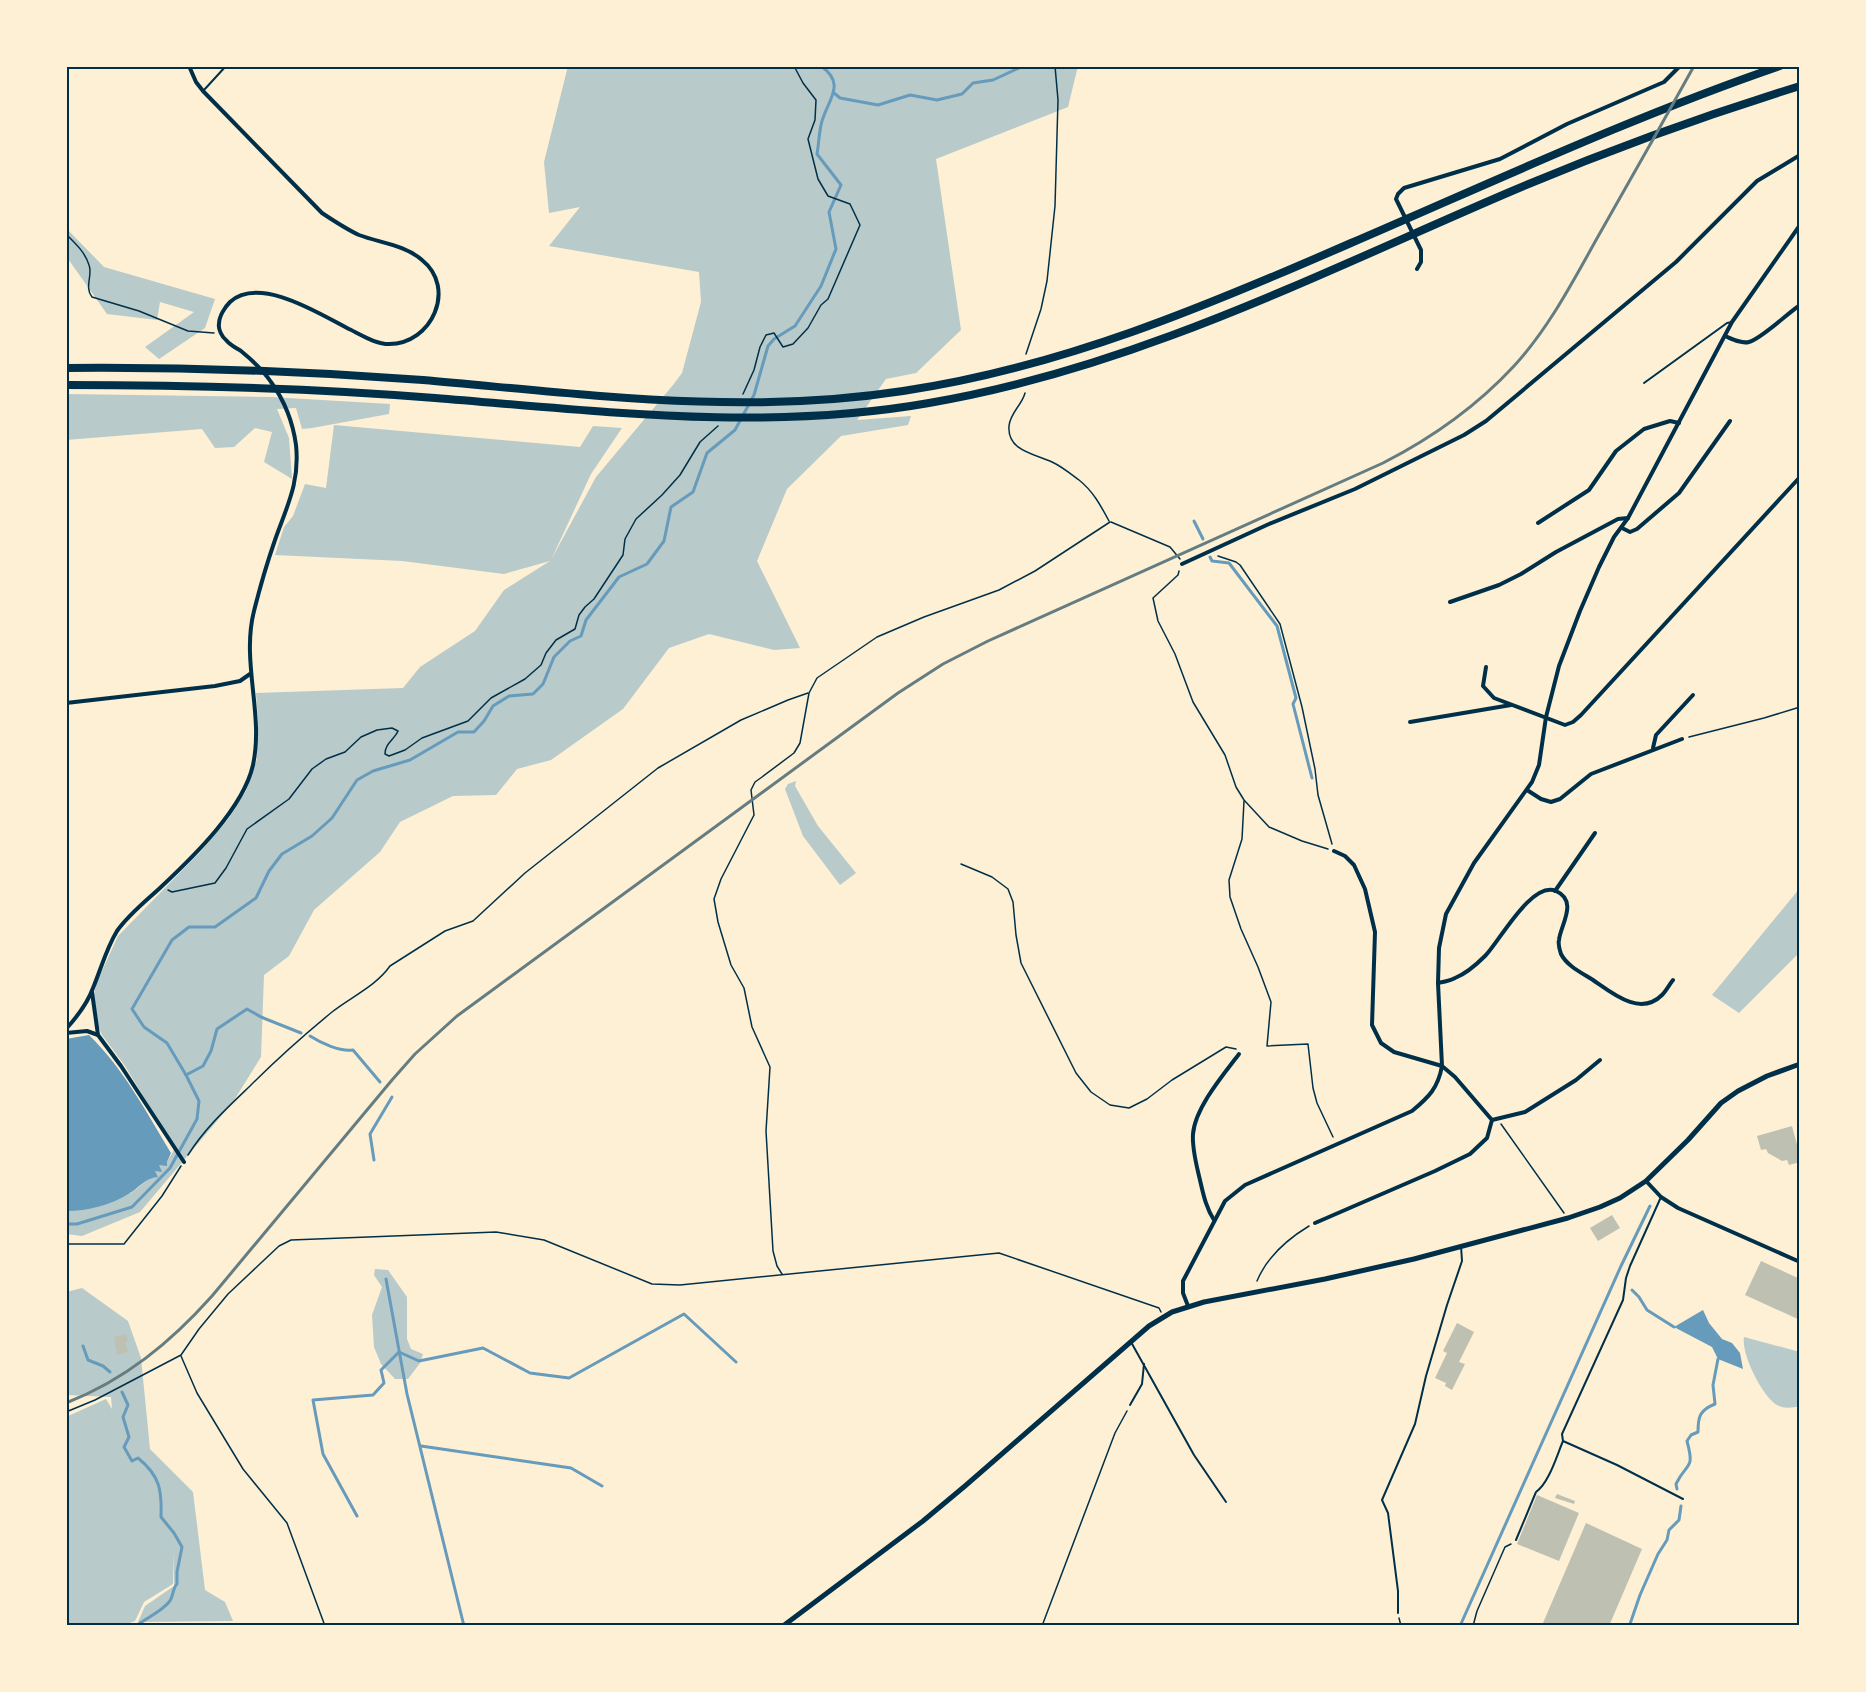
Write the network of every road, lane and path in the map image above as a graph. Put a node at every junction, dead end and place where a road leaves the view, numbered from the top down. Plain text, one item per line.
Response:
1 (189, 66) edge
2 (226, 66) edge
3 (794, 66) edge
4 (1055, 66) edge
5 (1680, 66) edge
6 (1780, 66) edge
7 (1800, 86) edge
8 (203, 91) junction
9 (1800, 155) edge
10 (1800, 225) edge
11 (66, 234) edge
12 (1417, 269) dead end
13 (1800, 305) edge
14 (1732, 322) junction
15 (221, 333) junction
16 (1725, 336) junction
17 (1026, 354) dead end
18 (66, 368) edge
19 (1644, 383) dead end
20 (66, 385) edge
21 (1025, 393) dead end
22 (739, 403) dead end
23 (723, 420) dead end
24 (1730, 421) dead end
25 (1679, 423) junction
26 (1800, 477) edge
27 (1628, 518) junction
28 (1110, 522) junction
29 (1538, 523) dead end
30 (1622, 528) junction
31 (1210, 550) junction
32 (1182, 564) junction
33 (1450, 602) dead end
34 (1486, 667) dead end
35 (250, 674) junction
36 (809, 693) junction
37 (1693, 695) dead end
38 (66, 703) edge
39 (1512, 705) junction
40 (1800, 706) edge
41 (1546, 717) junction
42 (1410, 722) dead end
43 (1682, 739) joint
44 (1653, 749) junction
45 (1527, 790) junction
46 (1244, 800) junction
47 (1595, 833) dead end
48 (1334, 851) junction
49 (961, 864) dead end
50 (160, 888) junction
51 (1555, 891) junction
52 (1673, 980) dead end
53 (1438, 983) junction
54 (92, 990) junction
55 (66, 1031) edge
56 (98, 1035) junction
57 (1239, 1054) joint
58 (1600, 1060) dead end
59 (1800, 1064) edge
60 (1442, 1066) junction
61 (1492, 1120) junction
62 (1335, 1141) dead end
63 (184, 1162) junction
64 (1646, 1181) junction
65 (1661, 1197) junction
66 (1568, 1218) junction
67 (1214, 1221) junction
68 (1315, 1223) joint
69 (66, 1244) edge
70 (1461, 1246) junction
71 (1800, 1262) edge
72 (782, 1274) junction
73 (1257, 1281) dead end
74 (1188, 1306) junction
75 (1164, 1316) junction
76 (1131, 1341) junction
77 (181, 1355) junction
78 (1144, 1364) junction
79 (1130, 1405) joint
80 (66, 1412) edge
81 (1563, 1441) junction
82 (1683, 1499) dead end
83 (1226, 1502) dead end
84 (1516, 1540) joint
85 (1398, 1614) joint
86 (325, 1626) edge
87 (783, 1626) edge
88 (1042, 1626) edge
89 (1401, 1626) edge
90 (1473, 1626) edge

1 - 8 street
2 - 8 lane
3 - 22 path
4 - 17 path
5 - 12 street
6 - 18 highway
7 - 20 highway
8 - 15 street
9 - 31 street
10 - 14 street
11 - 15 path
13 - 16 street
14 - 16 street
14 - 19 lane
15 - 35 street
16 - 25 street
21 - 28 path
23 - 50 path
24 - 30 street
25 - 27 street
25 - 29 street
26 - 41 street
27 - 30 street
27 - 33 street
28 - 32 path
28 - 36 path
30 - 41 street
31 - 32 street
31 - 48 path
32 - 46 path
34 - 39 street
35 - 38 street
35 - 50 street
36 - 63 path
36 - 72 path
37 - 44 street
39 - 41 street
39 - 42 street
40 - 43 path
41 - 45 street
43 - 44 street
44 - 45 street
45 - 53 street
46 - 48 path
46 - 62 path
47 - 51 street
48 - 60 street
49 - 57 path
50 - 54 street
51 - 52 street
51 - 53 street
53 - 60 street
54 - 55 street
54 - 56 street
55 - 56 street
56 - 63 street
57 - 67 street
58 - 61 street
59 - 64 street
60 - 61 street
60 - 67 street
61 - 66 path
61 - 68 street
63 - 69 path
64 - 65 street
64 - 66 street
65 - 71 street
65 - 81 lane
66 - 70 street
67 - 74 street
68 - 73 path
70 - 74 street
70 - 85 lane
72 - 75 path
72 - 77 path
74 - 75 street
75 - 76 street
76 - 78 lane
76 - 87 street
77 - 80 path
77 - 86 path
78 - 79 lane
78 - 83 lane
79 - 88 path
81 - 82 lane
81 - 84 lane
84 - 90 path
85 - 89 path

